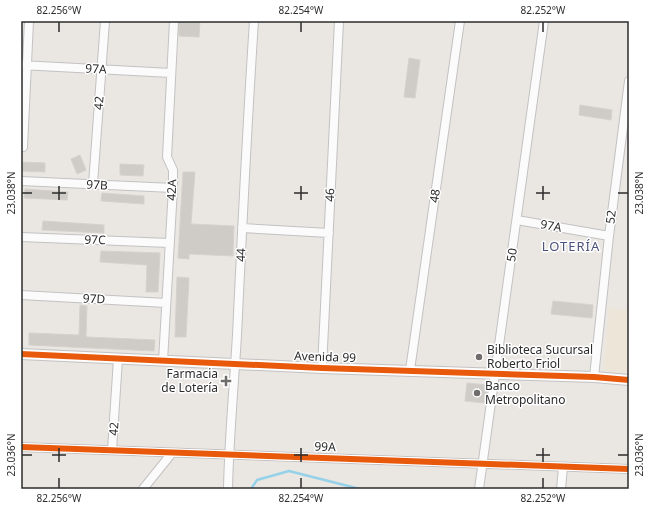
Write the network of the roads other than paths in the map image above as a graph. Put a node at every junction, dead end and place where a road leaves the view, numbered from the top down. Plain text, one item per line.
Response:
1 (29, 21) edge
2 (105, 21) edge
3 (174, 21) edge
4 (254, 21) edge
5 (339, 21) edge
6 (460, 21) edge
7 (544, 21) edge
8 (24, 65) edge
9 (102, 69) junction
10 (171, 73) junction
11 (629, 81) edge
12 (627, 108) edge
13 (23, 147) dead end
14 (21, 181) edge
15 (93, 184) junction
16 (173, 188) junction
17 (517, 220) junction
18 (242, 228) junction
19 (328, 234) junction
20 (609, 236) junction
21 (21, 237) edge
22 (169, 243) junction
23 (21, 295) edge
24 (166, 303) junction
25 (21, 354) edge
26 (118, 359) junction
27 (163, 361) junction
28 (235, 365) junction
29 (322, 368) junction
30 (410, 370) junction
31 (495, 374) junction
32 (594, 377) junction
33 (629, 380) edge
34 (21, 447) edge
35 (112, 450) junction
36 (172, 453) junction
37 (228, 455) junction
38 (483, 464) junction
39 (563, 467) junction
40 (629, 469) edge
41 (143, 489) edge
42 (228, 489) edge
43 (479, 489) edge
44 (561, 489) edge

1 - 8 street
2 - 9 street, 42
3 - 10 street, 42A
4 - 18 street, 44
5 - 19 street, 46
6 - 30 street, 48
7 - 17 street, 50
8 - 9 street, 97A
8 - 13 street
9 - 10 street, 97A
9 - 15 street, 42
10 - 16 street, 42A
11 - 12 street, 52
12 - 20 street, 52
14 - 15 street, 97B
15 - 16 street, 97B
16 - 22 street, 42A
17 - 20 street, 97A
17 - 31 street, 50
18 - 19 street
18 - 28 street, 44
19 - 29 street, 46
20 - 32 street, 52
21 - 22 street, 97C
22 - 24 street, 42A
23 - 24 street, 97D
24 - 27 street, 42A
25 - 26 street, Avenida 99
26 - 27 street, Avenida 99
26 - 35 street, 42
27 - 28 street, Avenida 99
28 - 29 street, Avenida 99
28 - 37 street, 44
29 - 30 street, Avenida 99
30 - 31 street, Avenida 99
31 - 32 street, Avenida 99
31 - 38 street, 50
32 - 33 street, Avenida 99
34 - 35 street, 99A
35 - 36 street, 99A
36 - 37 street, 99A
36 - 41 street
37 - 38 street, 99A
37 - 42 street, 44
38 - 39 street, 99A
38 - 43 street, 50
39 - 40 street, 99A
39 - 44 street

